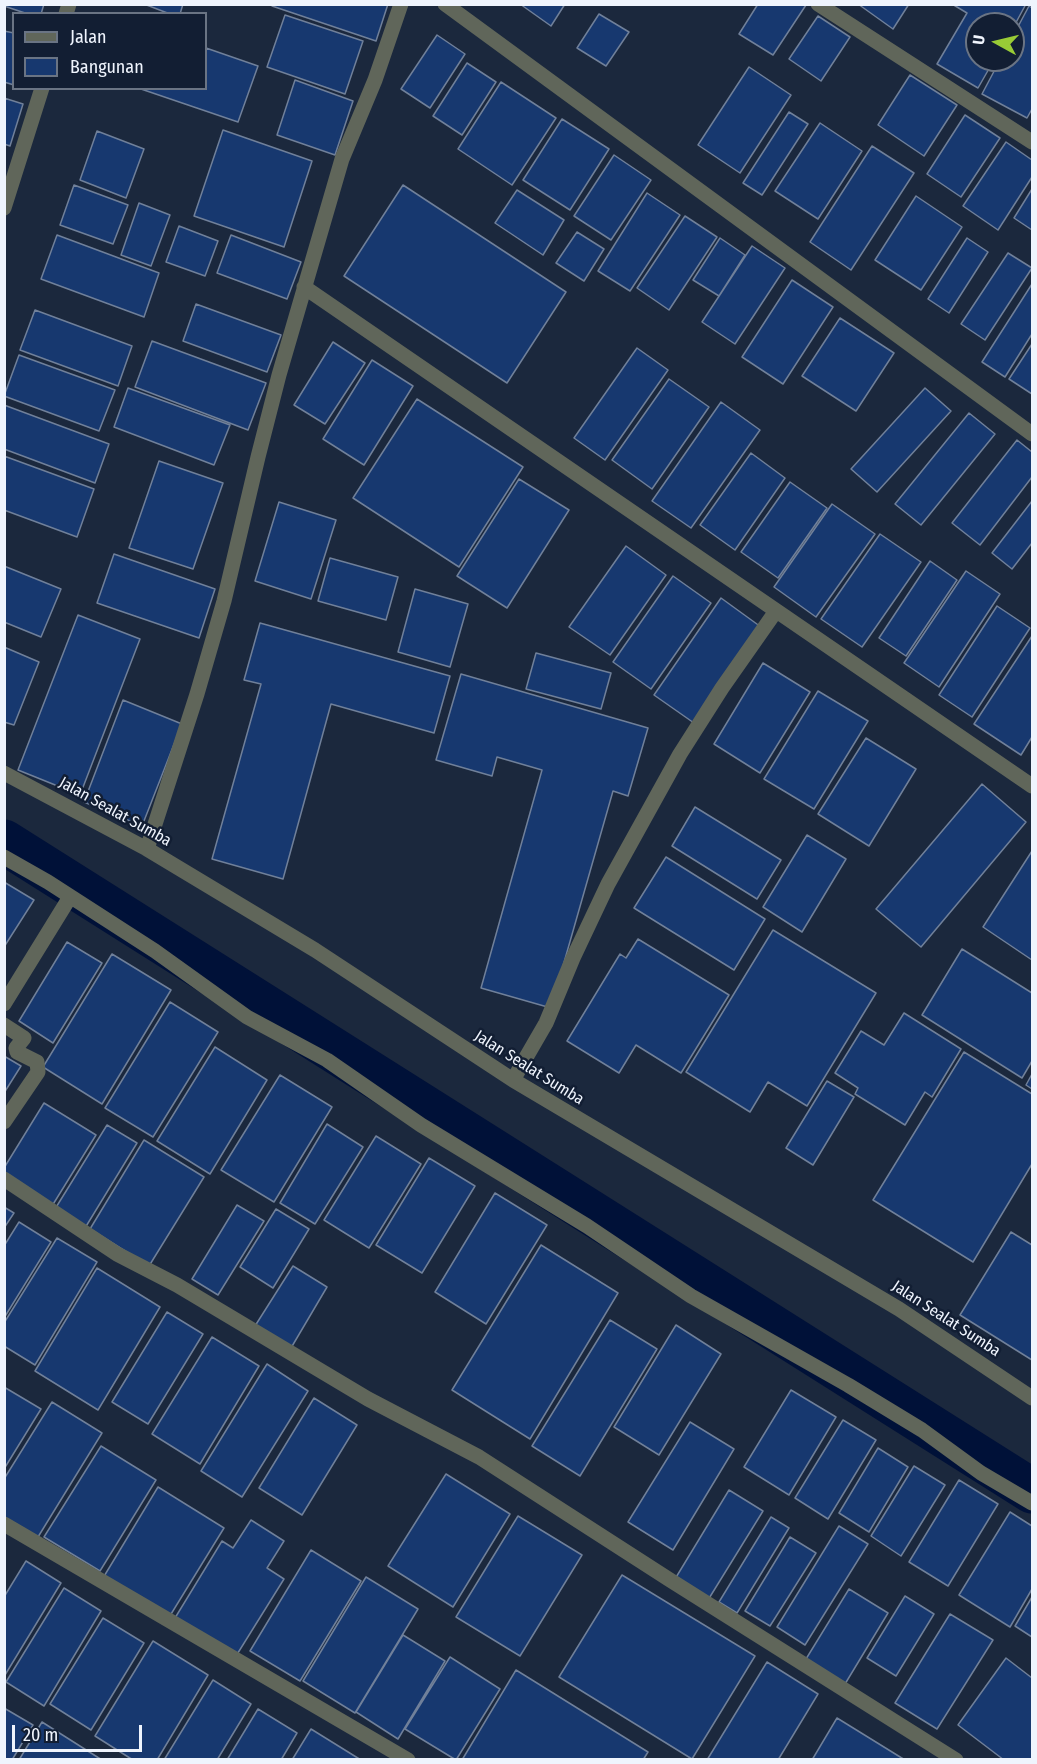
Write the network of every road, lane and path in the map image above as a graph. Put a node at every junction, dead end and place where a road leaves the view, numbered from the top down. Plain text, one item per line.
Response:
1 (401, 4) edge
2 (446, 4) edge
3 (819, 4) edge
4 (41, 90) edge
5 (1032, 142) edge
6 (4, 208) edge
7 (304, 287) junction
8 (1032, 434) edge
9 (776, 611) junction
10 (4, 773) edge
11 (1032, 786) edge
12 (147, 849) junction
13 (4, 857) edge
14 (70, 897) junction
15 (4, 1004) edge
16 (4, 1025) edge
17 (513, 1080) junction
18 (4, 1122) edge
19 (4, 1179) edge
20 (1032, 1398) edge
21 (1032, 1503) edge
22 (4, 1524) edge
23 (408, 1760) edge
24 (956, 1760) edge

1 - 7 street
2 - 8 street
3 - 5 street
4 - 6 street
7 - 9 street
7 - 12 street
9 - 11 street
9 - 17 street
10 - 12 street, Jalan Sealat Sumba
12 - 17 street, Jalan Sealat Sumba
13 - 14 street
14 - 15 street
14 - 21 street
16 - 18 street
17 - 20 street, Jalan Sealat Sumba
19 - 24 street
22 - 23 street

